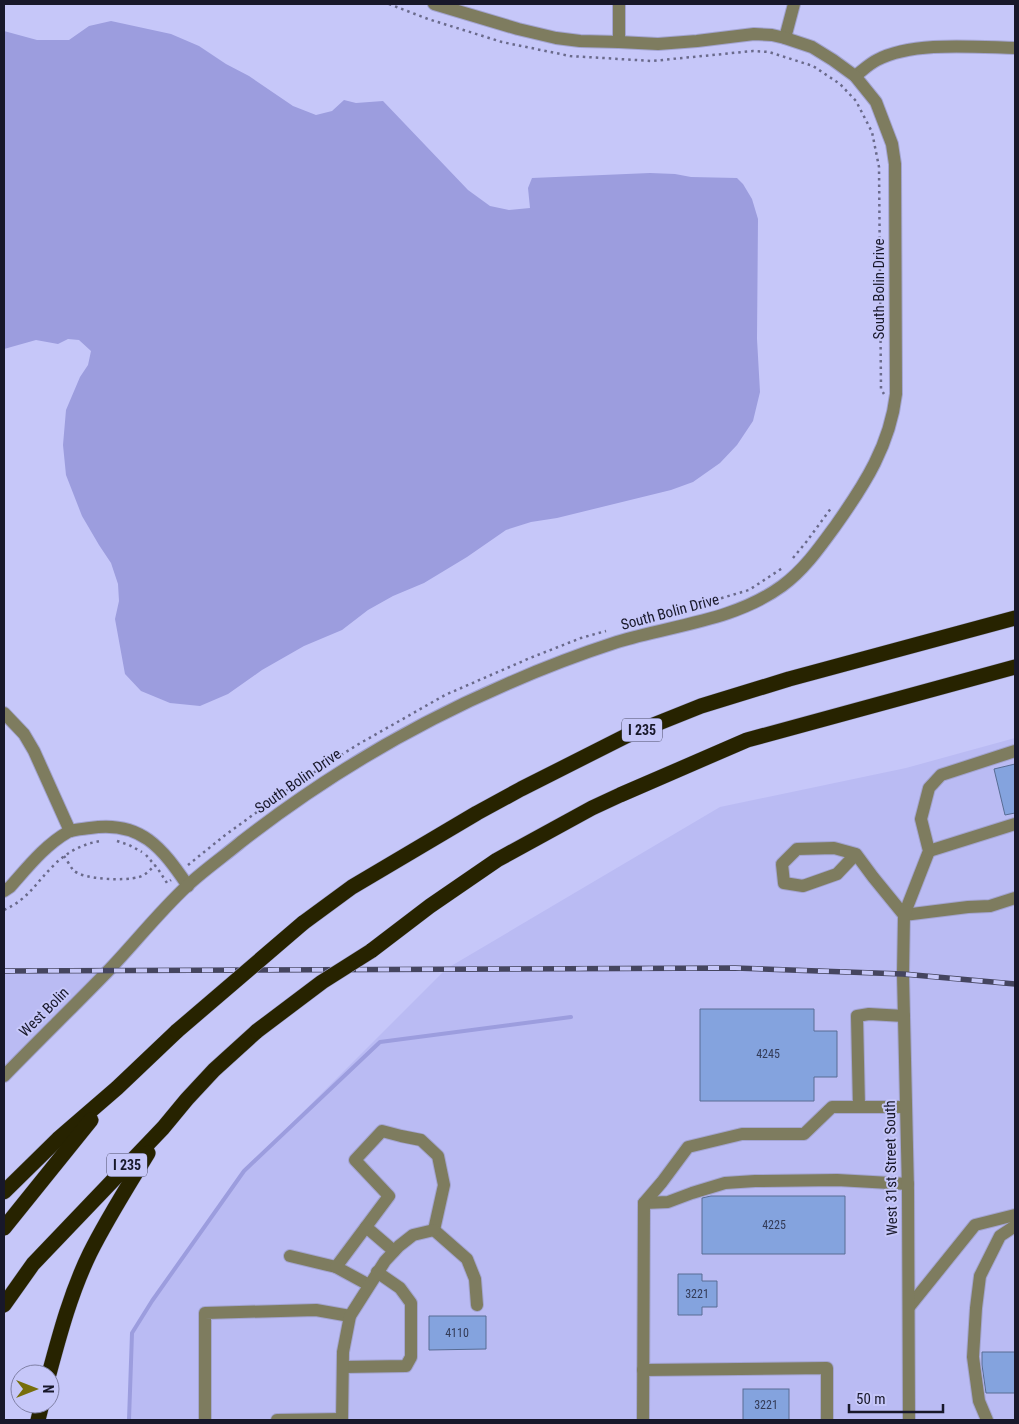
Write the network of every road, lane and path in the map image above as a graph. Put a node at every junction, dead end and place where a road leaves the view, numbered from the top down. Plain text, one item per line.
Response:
1 (389, 4) edge
2 (436, 4) edge
3 (619, 4) edge
4 (794, 4) edge
5 (785, 38) junction
6 (619, 42) junction
7 (1015, 48) edge
8 (855, 76) junction
9 (886, 399) dead end
10 (832, 506) dead end
11 (792, 560) dead end
12 (786, 566) dead end
13 (1015, 618) edge
14 (633, 624) dead end
15 (615, 629) dead end
16 (1015, 667) edge
17 (4, 713) edge
18 (1015, 751) edge
19 (1015, 824) edge
20 (70, 831) junction
21 (103, 840) dead end
22 (110, 840) dead end
23 (929, 852) junction
24 (856, 854) junction
25 (64, 856) junction
26 (155, 865) junction
27 (179, 873) junction
28 (188, 886) junction
29 (4, 891) edge
30 (1015, 898) edge
31 (4, 910) edge
32 (904, 915) junction
33 (108, 971) joint
34 (904, 1016) junction
35 (4, 1076) edge
36 (117, 1088) junction
37 (859, 1107) junction
38 (906, 1107) junction
39 (163, 1128) junction
40 (908, 1184) junction
41 (4, 1192) edge
42 (644, 1203) junction
43 (1015, 1215) edge
44 (1015, 1226) edge
45 (366, 1227) junction
46 (4, 1228) edge
47 (434, 1230) junction
48 (394, 1251) junction
49 (290, 1256) dead end
50 (336, 1268) junction
51 (377, 1272) junction
52 (369, 1285) junction
53 (4, 1305) edge
54 (477, 1305) dead end
55 (909, 1307) junction
56 (350, 1316) junction
57 (52, 1364) edge
58 (343, 1368) junction
59 (643, 1370) junction
60 (206, 1420) edge
61 (278, 1420) edge
62 (304, 1420) edge
63 (342, 1420) edge
64 (643, 1420) edge
65 (827, 1420) edge
66 (909, 1420) edge
67 (986, 1420) edge

1 - 9 path
2 - 6 street, South Bolin Drive
3 - 6 street
4 - 5 street
5 - 6 street, South Bolin Drive
5 - 8 street, South Bolin Drive
7 - 8 street
8 - 28 street, South Bolin Drive
10 - 11 path
12 - 14 path
13 - 36 highway, I 235, bridge
15 - 27 path
16 - 39 highway, I 235, bridge
17 - 20 street
18 - 23 street
19 - 23 street
20 - 27 street
20 - 29 street
21 - 25 path
22 - 26 path
23 - 32 street
24 - 24 street
24 - 32 street
25 - 26 path
25 - 31 path
26 - 27 path
27 - 28 street
28 - 33 street, South Bolin Drive
30 - 32 street
32 - 34 street, West 31st Street South
33 - 35 street, West Bolin
34 - 37 street
34 - 38 street, West 31st Street South
36 - 41 highway
36 - 46 highway, I 235
37 - 38 street
37 - 42 street
38 - 40 street, West 31st Street South
39 - 53 highway, I 235
39 - 57 highway
40 - 42 street
40 - 55 street, West 31st Street South
42 - 59 street
43 - 55 street
44 - 67 street
45 - 47 street
45 - 48 street
45 - 50 street
47 - 48 street
47 - 54 street
48 - 51 street
49 - 50 street
50 - 52 street
51 - 52 street
51 - 58 street
52 - 56 street
55 - 66 street, West 31st Street South
56 - 58 street
56 - 60 street
58 - 63 street
59 - 64 street
59 - 65 street
61 - 62 street
62 - 63 street

